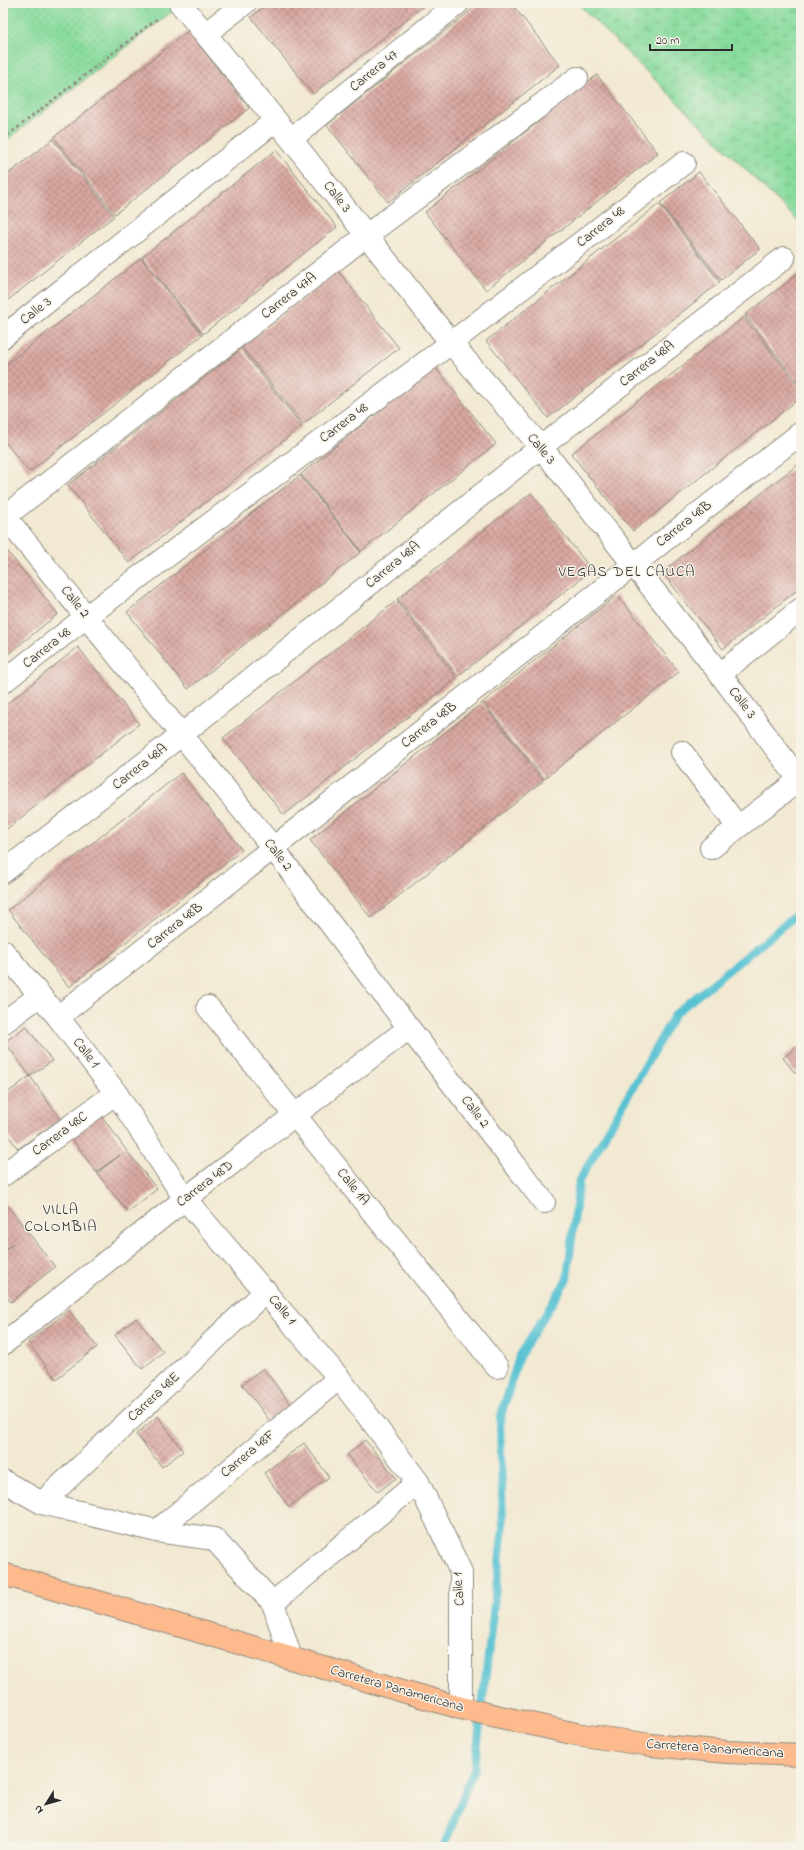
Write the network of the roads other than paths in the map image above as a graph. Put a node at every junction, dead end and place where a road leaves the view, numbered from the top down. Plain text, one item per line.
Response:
1 (245, 3) edge
2 (458, 3) edge
3 (172, 8) edge
4 (205, 34) junction
5 (577, 78) dead end
6 (275, 121) junction
7 (291, 139) junction
8 (684, 163) dead end
9 (367, 236) junction
10 (784, 258) dead end
11 (3, 337) edge
12 (451, 343) junction
13 (801, 434) edge
14 (541, 447) junction
15 (4, 516) edge
16 (633, 564) junction
17 (801, 609) edge
18 (86, 617) junction
19 (720, 674) junction
20 (3, 682) edge
21 (181, 734) junction
22 (682, 752) dead end
23 (800, 781) edge
24 (738, 827) junction
25 (274, 848) junction
26 (711, 848) dead end
27 (3, 872) edge
28 (3, 951) edge
29 (39, 996) junction
30 (208, 1007) dead end
31 (58, 1017) junction
32 (3, 1023) edge
33 (409, 1028) junction
34 (116, 1093) junction
35 (296, 1115) junction
36 (3, 1175) edge
37 (185, 1199) junction
38 (544, 1202) dead end
39 (266, 1291) junction
40 (3, 1344) edge
41 (497, 1368) dead end
42 (339, 1378) junction
43 (3, 1481) edge
44 (418, 1482) junction
45 (42, 1503) junction
46 (157, 1531) junction
47 (3, 1574) edge
48 (273, 1603) junction
49 (291, 1658) junction
50 (463, 1709) junction
51 (801, 1755) edge

1 - 4 street
2 - 7 street, Carrera 47
3 - 4 street, Calle 3
4 - 6 street, Calle 3
5 - 9 street, Carrera 47A
6 - 7 street, Calle 3
6 - 11 street, Calle 3
7 - 9 street, Calle 3
8 - 12 street, Carrera 48
9 - 12 street, Calle 3
9 - 15 street, Carrera 47A
10 - 14 street, Carrera 48A
12 - 14 street, Calle 3
12 - 18 street, Carrera 48
13 - 16 street, Carrera 48B
14 - 16 street, Calle 3
14 - 21 street, Carrera 48A
15 - 18 street, Calle 2
16 - 19 street, Calle 3
16 - 25 street, Carrera 48B
17 - 19 street
18 - 20 street, Carrera 48
18 - 21 street, Calle 2
19 - 23 street, Calle 3
21 - 25 street, Calle 2
21 - 27 street, Carrera 48A
22 - 24 street
23 - 24 street
24 - 26 street
25 - 31 street, Carrera 48B
25 - 33 street, Calle 2
28 - 29 street, Calle 1
29 - 31 street, Calle 1
29 - 32 street
30 - 35 street, Calle 1A
31 - 34 street, Calle 1
33 - 35 street, Carrera 48D
33 - 38 street, Calle 2
34 - 36 street, Carrera 48C
34 - 37 street, Calle 1
35 - 37 street, Carrera 48D
35 - 41 street, Calle 1A
37 - 39 street, Calle 1
37 - 40 street, Carrera 48D
39 - 42 street, Calle 1
39 - 45 street, Carrera 48E
42 - 44 street, Calle 1
42 - 46 street, Carrera 48F
43 - 45 street
44 - 48 street
44 - 50 street, Calle 1
45 - 46 street
46 - 48 street
47 - 49 highway, Carretera Panamericana
48 - 49 street
49 - 50 highway, Carretera Panamericana
50 - 51 highway, Carretera Panamericana

